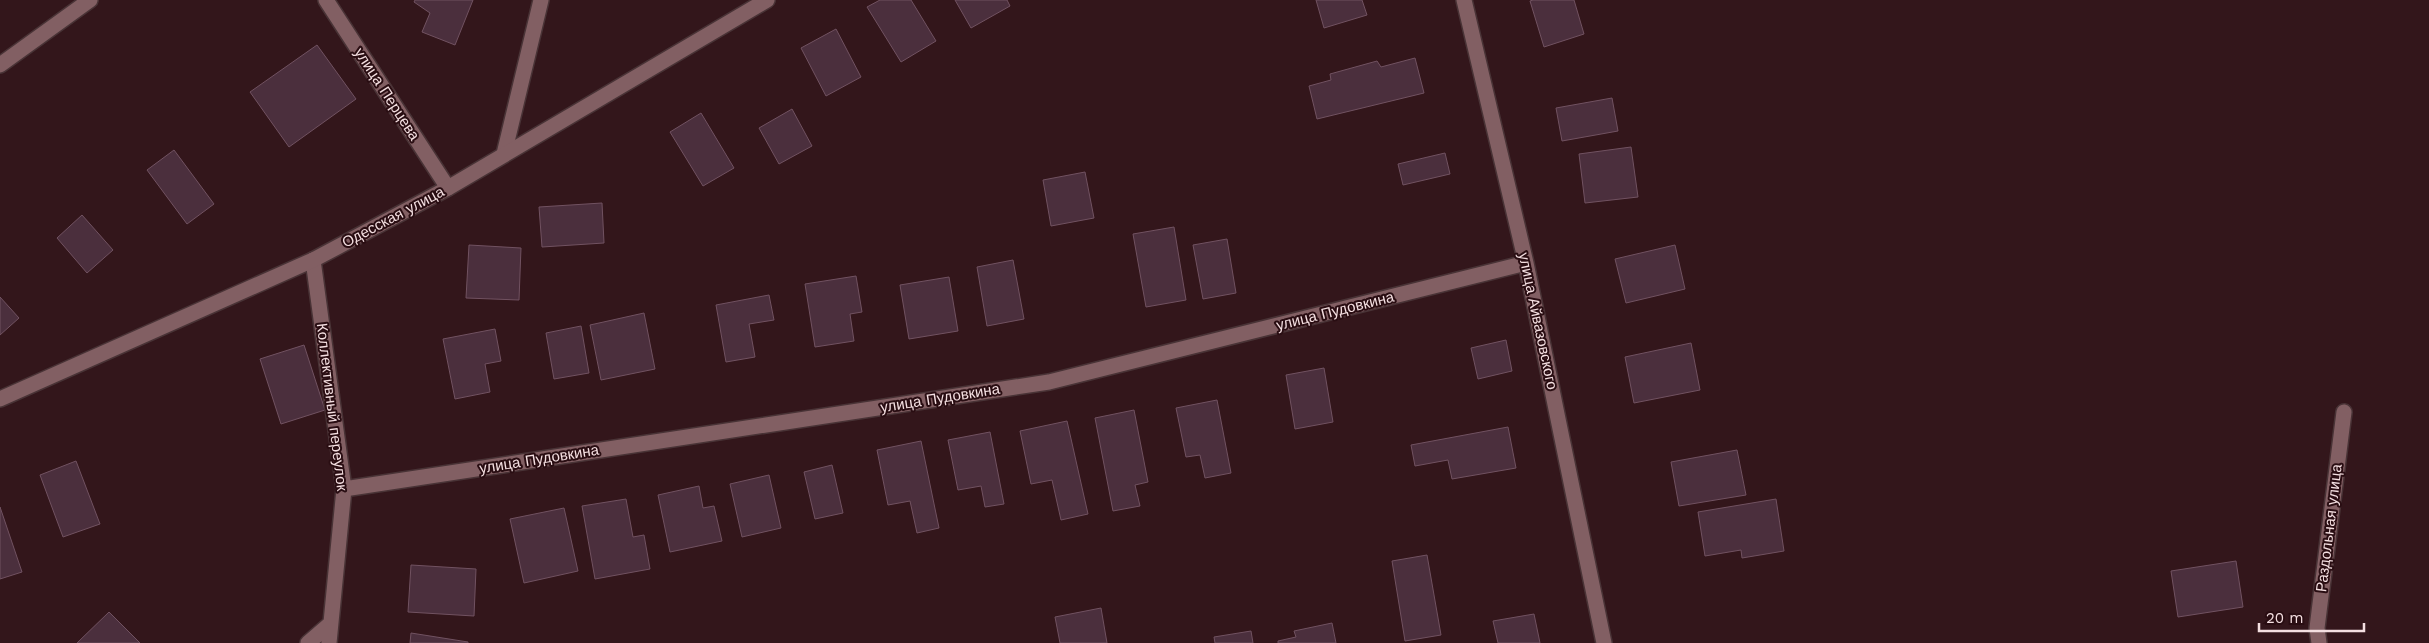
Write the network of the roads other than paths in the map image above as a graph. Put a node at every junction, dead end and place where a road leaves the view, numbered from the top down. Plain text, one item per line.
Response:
1 (90, 0) edge
2 (326, 0) edge
3 (541, 0) edge
4 (767, 0) edge
5 (1464, 0) edge
6 (0, 66) edge
7 (504, 154) junction
8 (448, 188) junction
9 (313, 260) junction
10 (1526, 263) junction
11 (0, 399) edge
12 (2344, 412) dead end
13 (344, 489) junction
14 (330, 624) junction
15 (308, 643) edge
16 (329, 643) edge
17 (1604, 643) edge
18 (2319, 643) edge

1 - 6 street
2 - 8 street, улица Перцева
3 - 7 street
4 - 7 street, Одесская улица
5 - 10 street, улица Айвазовского
7 - 8 street, Одесская улица
8 - 9 street, Одесская улица
9 - 11 street, Одесская улица
9 - 13 street, Коллективный переулок
10 - 13 street, улица Пудовкина
10 - 17 street, улица Айвазовского
12 - 18 street, Раздольная улица
13 - 14 street, Коллективный переулок
14 - 15 street
14 - 16 street, Коллективный переулок

